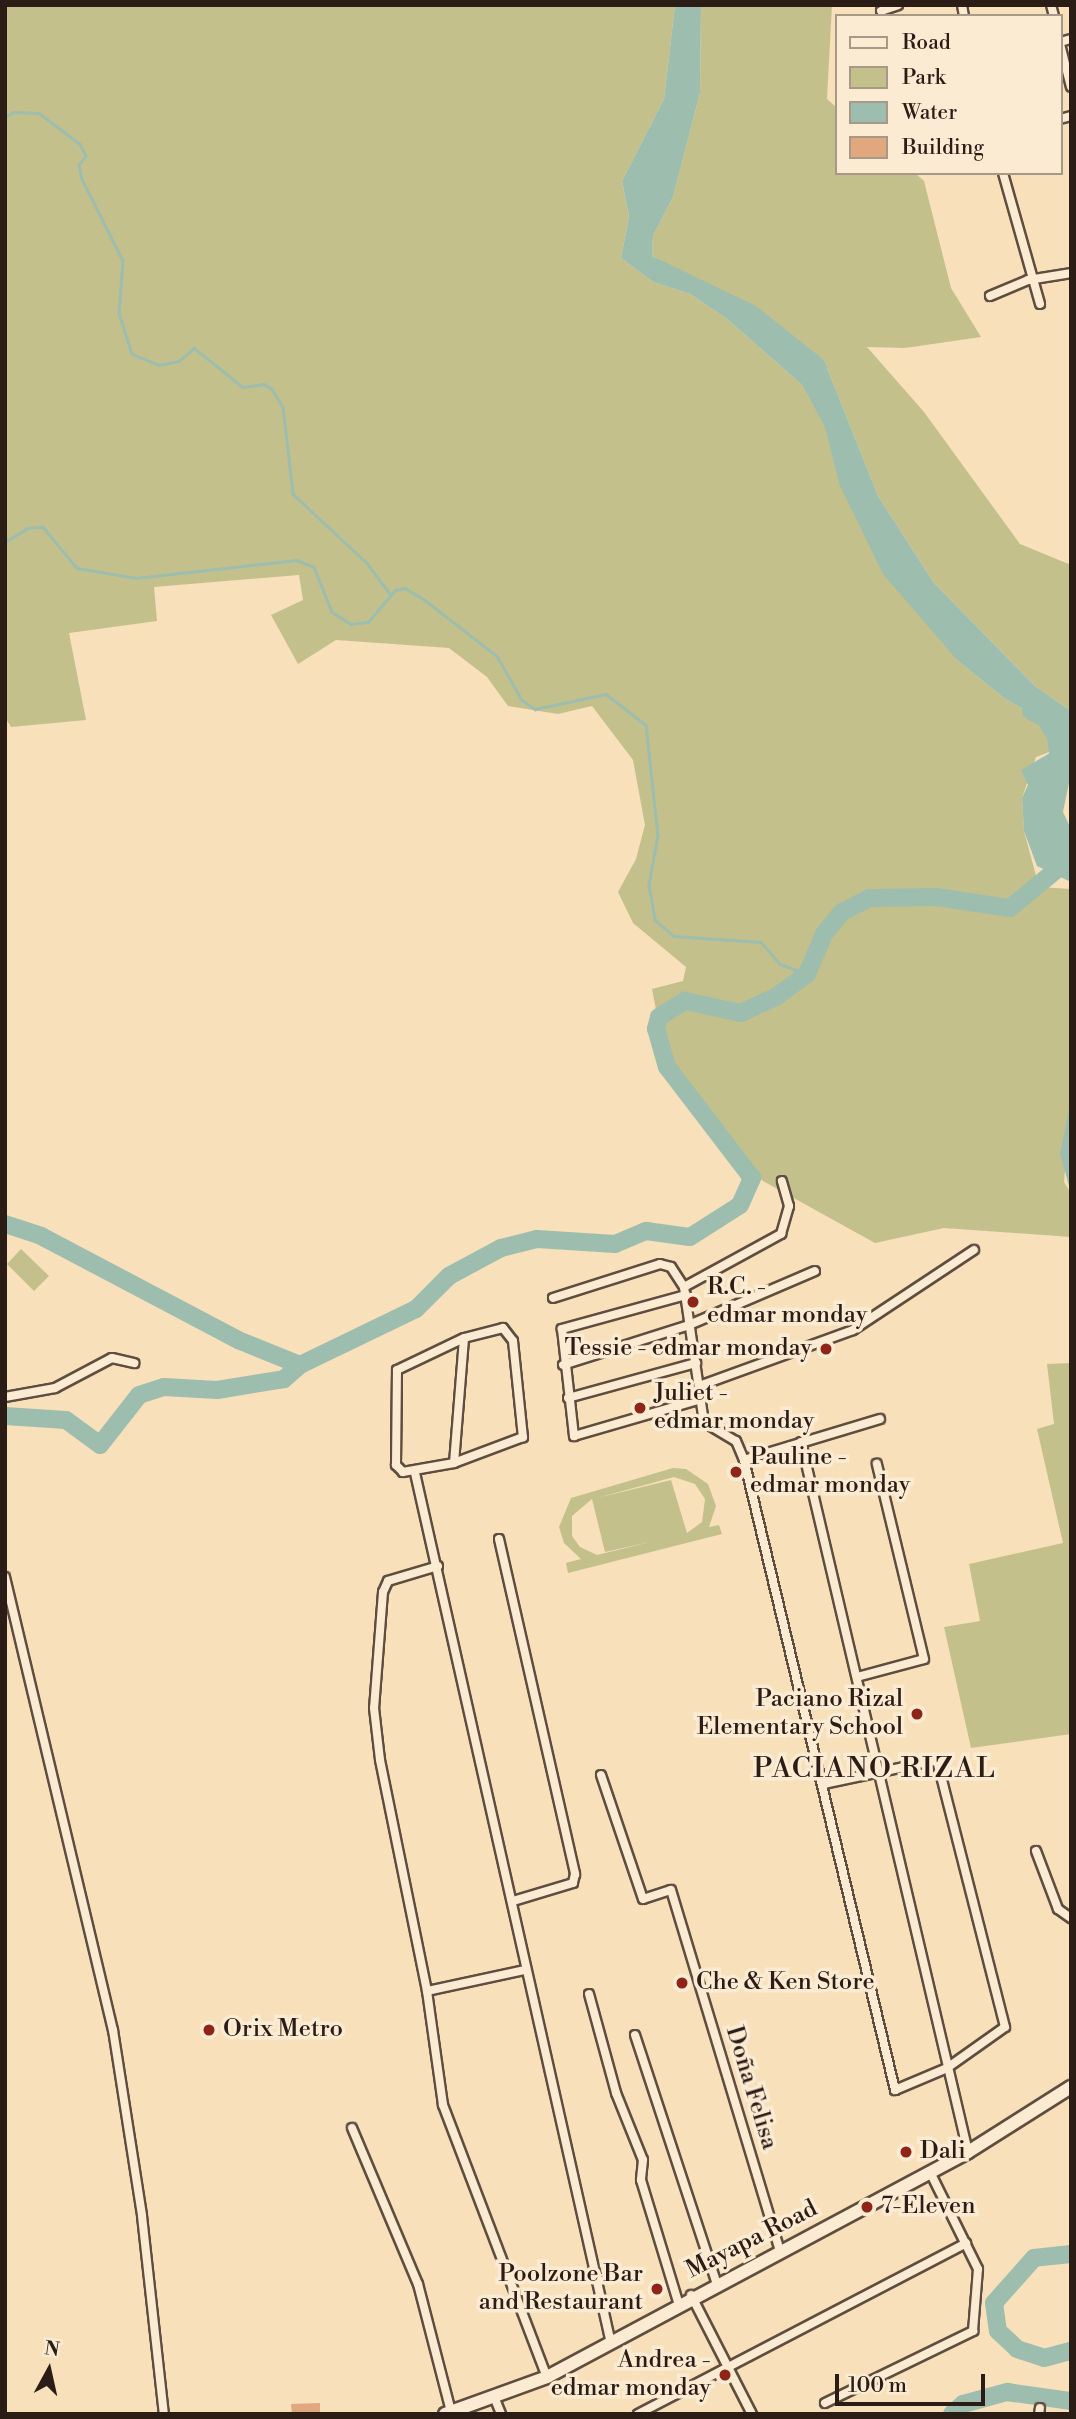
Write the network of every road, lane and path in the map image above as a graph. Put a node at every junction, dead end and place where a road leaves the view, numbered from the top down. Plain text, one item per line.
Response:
1 (898, 5) edge
2 (881, 11) edge
3 (1062, 51) edge
4 (1071, 87) edge
5 (1003, 175) edge
6 (1071, 273) edge
7 (1028, 280) junction
8 (990, 296) dead end
9 (1040, 304) dead end
10 (782, 1181) dead end
11 (974, 1250) dead end
12 (816, 1271) dead end
13 (685, 1291) junction
14 (553, 1298) dead end
15 (689, 1325) junction
16 (464, 1338) junction
17 (134, 1363) dead end
18 (696, 1363) junction
19 (563, 1365) junction
20 (699, 1385) junction
21 (5, 1397) edge
22 (568, 1398) junction
23 (701, 1399) junction
24 (880, 1419) dead end
25 (802, 1442) junction
26 (744, 1460) junction
27 (454, 1463) junction
28 (877, 1464) dead end
29 (415, 1473) junction
30 (499, 1539) dead end
31 (438, 1566) junction
32 (5, 1577) edge
33 (857, 1677) junction
34 (879, 1773) junction
35 (601, 1775) dead end
36 (824, 1784) junction
37 (1035, 1851) dead end
38 (513, 1901) junction
39 (1071, 1918) edge
40 (526, 1970) junction
41 (427, 1991) junction
42 (590, 1994) dead end
43 (635, 2035) dead end
44 (947, 2067) junction
45 (1071, 2087) edge
46 (352, 2128) dead end
47 (968, 2152) junction
48 (930, 2172) junction
49 (966, 2243) junction
50 (780, 2250) junction
51 (716, 2283) junction
52 (691, 2295) junction
53 (678, 2302) junction
54 (610, 2339) junction
55 (728, 2367) junction
56 (547, 2377) junction
57 (495, 2399) junction
58 (825, 2403) dead end
59 (448, 2413) edge
60 (164, 2414) edge
61 (501, 2414) edge
62 (638, 2414) edge
63 (752, 2414) edge

1 - 2 street
3 - 4 street
5 - 7 street
6 - 7 street
7 - 8 street
7 - 9 street
10 - 13 street
11 - 20 street
12 - 15 street
13 - 14 street
13 - 15 street
13 - 19 street
15 - 18 street
15 - 19 street
16 - 27 street
16 - 27 street
16 - 29 street
17 - 21 street
18 - 20 street
18 - 22 street
19 - 22 street
20 - 23 street
22 - 23 street
23 - 26 street
24 - 25 street
25 - 26 street
25 - 33 street
26 - 36 street
27 - 29 street
28 - 33 street
29 - 31 street
30 - 38 street
31 - 38 street
31 - 41 street
32 - 60 street
33 - 34 street
34 - 36 street
34 - 44 street
34 - 44 street
35 - 50 street, Doña Felisa
36 - 44 street
37 - 39 street
38 - 40 street
40 - 41 street
40 - 54 street
41 - 56 street
42 - 53 street
43 - 51 street
44 - 47 street
45 - 47 main road, Mayapa Road
46 - 59 street
47 - 48 main road, Mayapa Road
48 - 49 street
48 - 50 main road, Mayapa Road
49 - 55 street
49 - 58 street
50 - 51 main road, Mayapa Road
51 - 52 main road, Mayapa Road
52 - 53 main road, Mayapa Road
52 - 55 street
53 - 54 main road, Mayapa Road
54 - 56 main road, Mayapa Road
55 - 62 street
55 - 63 street
56 - 57 main road, Mayapa Road
57 - 59 main road, Mayapa Road
57 - 61 street

